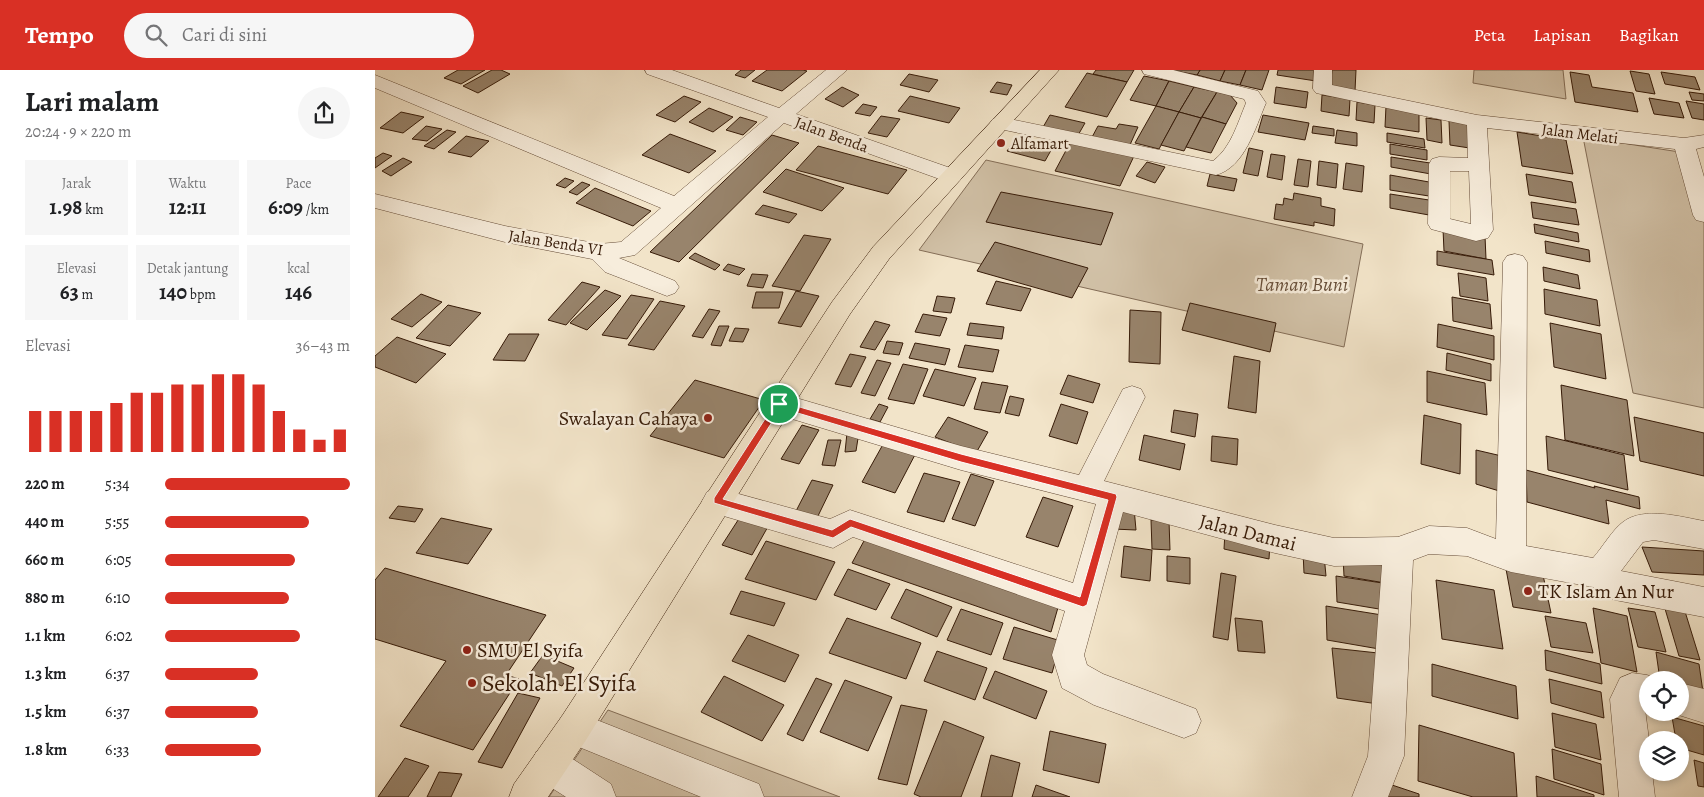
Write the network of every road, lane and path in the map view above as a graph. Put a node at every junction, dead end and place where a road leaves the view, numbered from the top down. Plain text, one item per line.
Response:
1 (654, 70) edge
2 (838, 70) edge
3 (1050, 70) edge
4 (1151, 70) edge
5 (1323, 70) edge
6 (375, 81) edge
7 (395, 90) junction
8 (375, 102) edge
9 (781, 116) junction
10 (1477, 121) junction
11 (1000, 123) junction
12 (1694, 143) edge
13 (1478, 165) dead end
14 (951, 176) junction
15 (375, 201) edge
16 (677, 206) junction
17 (1704, 215) edge
18 (599, 252) junction
19 (1515, 262) dead end
20 (667, 287) dead end
21 (1132, 397) dead end
22 (779, 404) junction
23 (1100, 493) junction
24 (717, 501) junction
25 (1704, 535) edge
26 (1398, 551) junction
27 (1511, 558) junction
28 (1600, 574) junction
29 (1083, 602) junction
30 (1704, 602) edge
31 (1639, 691) edge
32 (1689, 702) edge
33 (1704, 706) edge
34 (1183, 720) dead end
35 (575, 728) junction
36 (549, 766) junction
37 (527, 797) edge
38 (598, 797) edge
39 (746, 797) edge
40 (1370, 797) edge
41 (1637, 797) edge

1 - 9 street
2 - 9 street, Jalan Benda
3 - 11 main road
4 - 11 street
5 - 10 street, Jalan Melati
6 - 7 street
7 - 8 street
7 - 16 street
9 - 14 street, Jalan Benda
9 - 16 street, Jalan Benda VI
10 - 12 street, Jalan Melati
10 - 13 street
11 - 14 main road
12 - 17 street, Jalan Melati
14 - 22 main road
15 - 18 street, Jalan Benda VI
16 - 18 street, Jalan Benda VI
18 - 20 street
19 - 27 street
21 - 23 street
22 - 23 street, Jalan Damai
22 - 24 main road
23 - 26 street, Jalan Damai
23 - 29 street
24 - 29 street
24 - 35 main road
25 - 28 street
26 - 27 street, Jalan Damai
26 - 40 street
27 - 28 street, Jalan Damai
28 - 30 street, Jalan Damai
29 - 34 street
31 - 41 street
32 - 33 street
35 - 36 main road
35 - 39 street
36 - 37 main road
36 - 38 street

